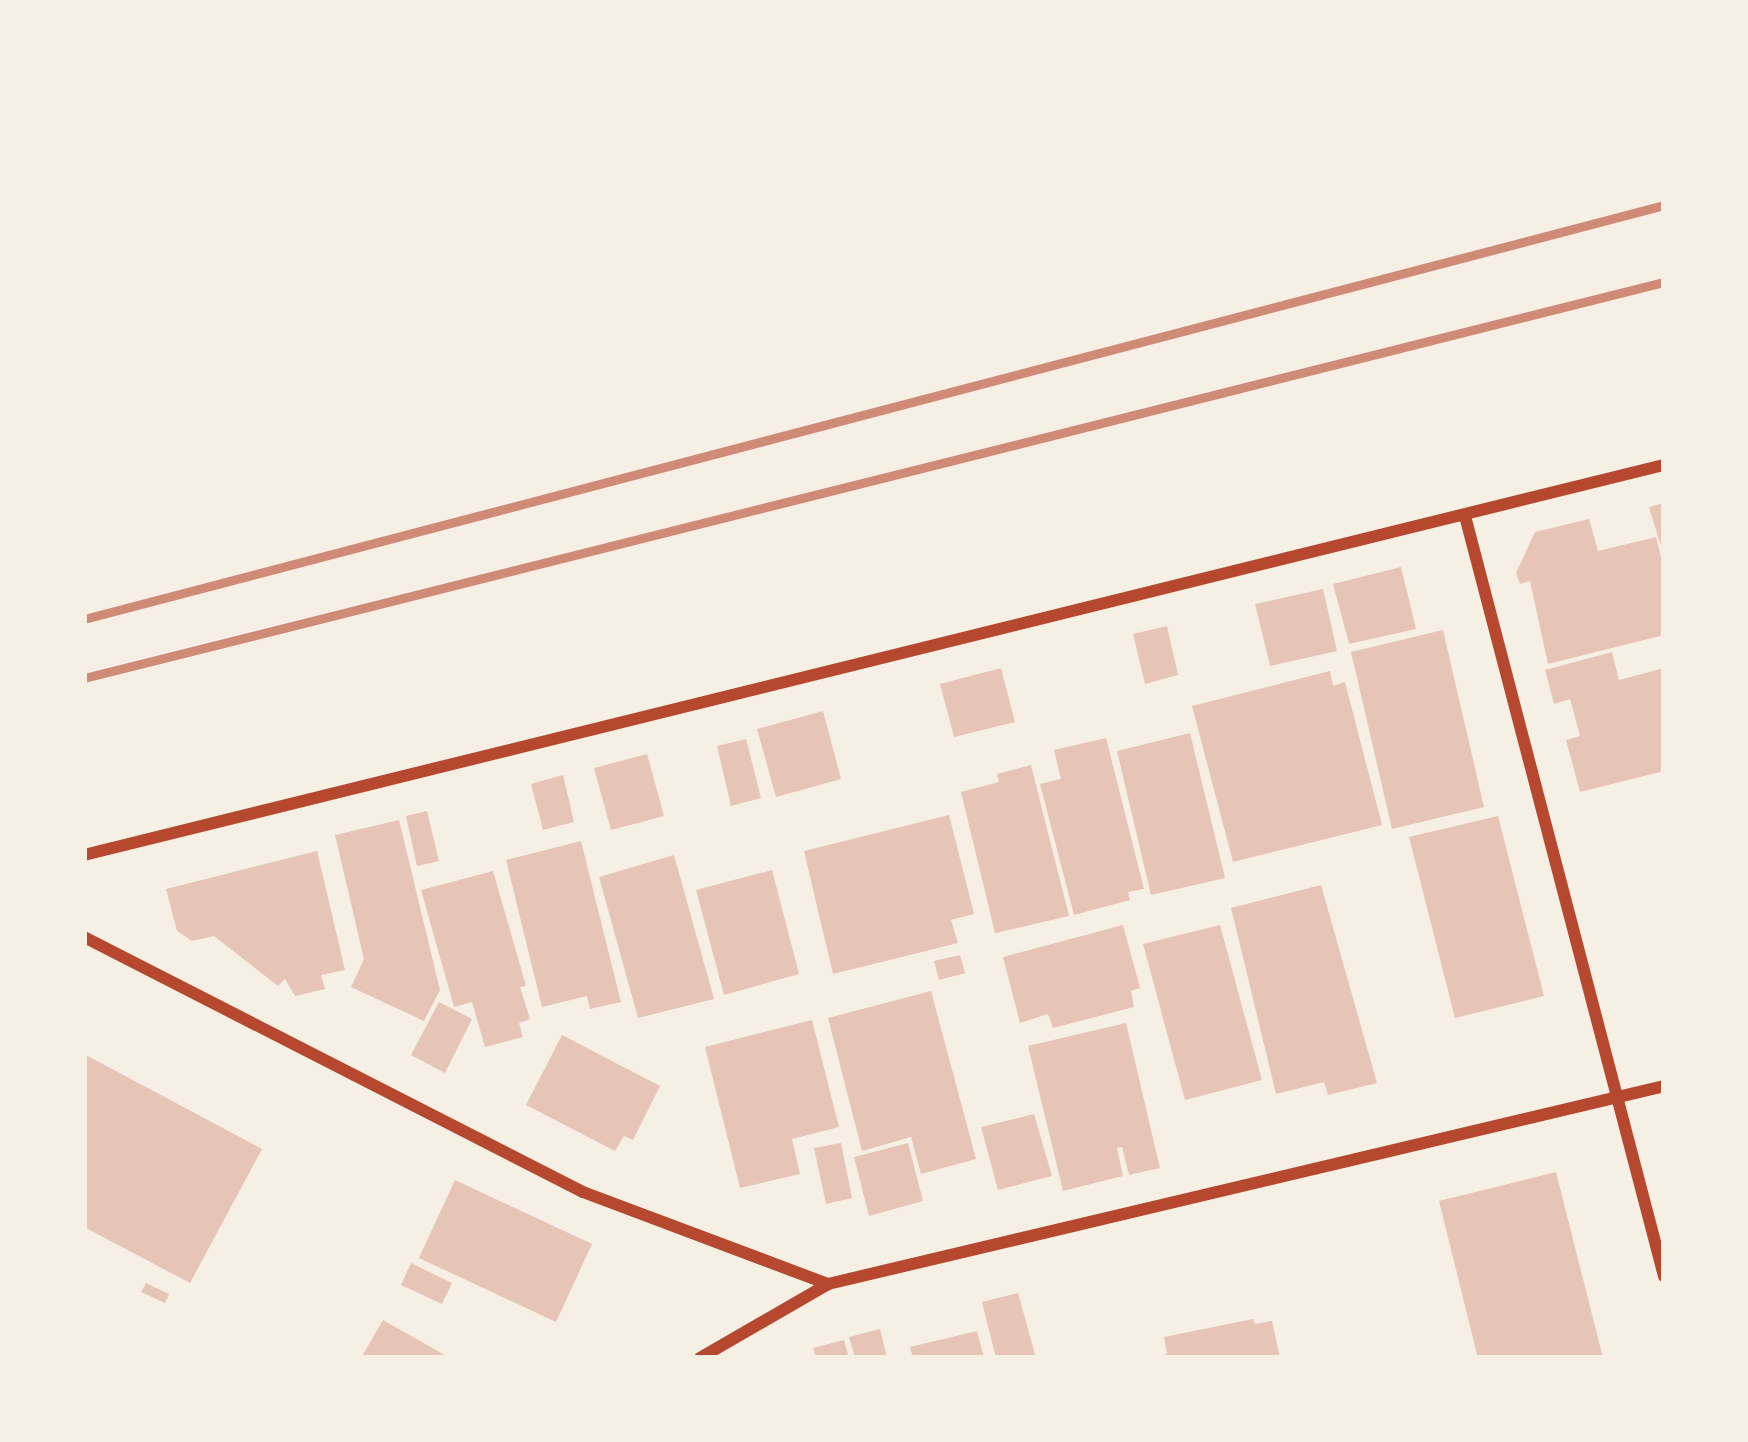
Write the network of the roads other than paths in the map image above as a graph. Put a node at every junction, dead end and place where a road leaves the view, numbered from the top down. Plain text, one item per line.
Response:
1 (1664, 465) edge
2 (1465, 516) junction
3 (84, 855) edge
4 (84, 937) edge
5 (1664, 1086) edge
6 (1620, 1096) junction
7 (1664, 1276) edge
8 (828, 1284) junction
9 (700, 1358) edge

1 - 2 street
2 - 3 street
2 - 6 street
4 - 8 street
5 - 6 street
6 - 7 street
6 - 8 street
8 - 9 street

